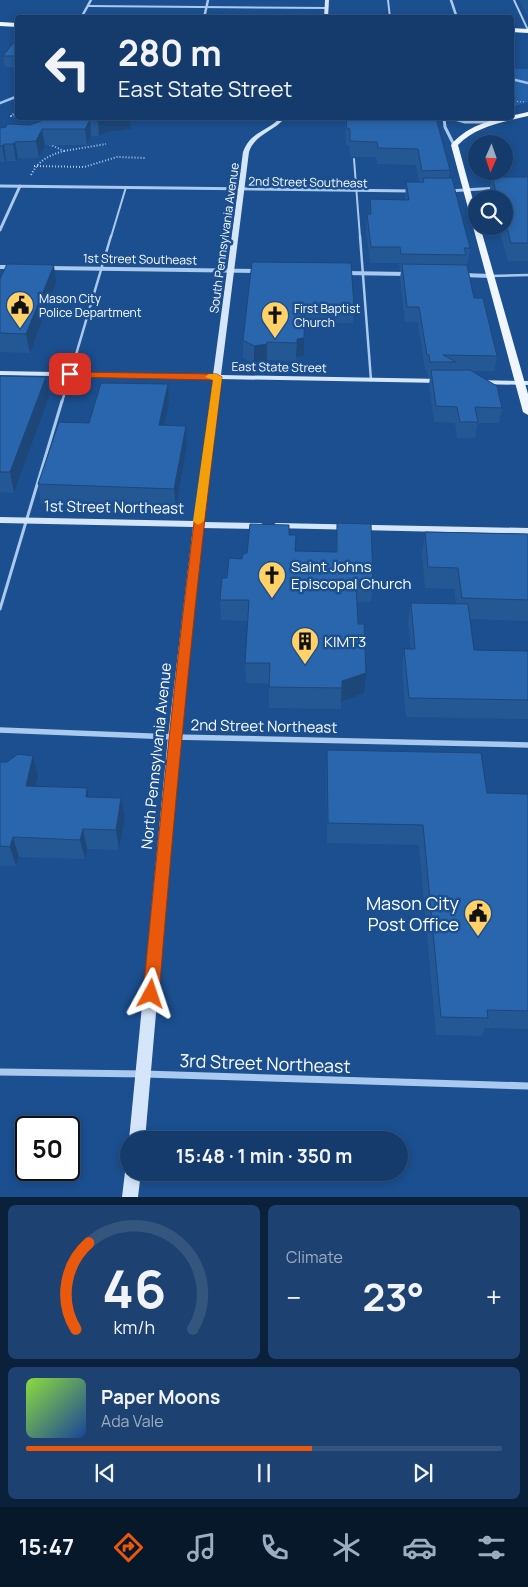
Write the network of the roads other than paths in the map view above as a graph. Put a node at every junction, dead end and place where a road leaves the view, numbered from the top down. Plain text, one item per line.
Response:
1 (91, 0) edge
2 (208, 0) edge
3 (327, 0) edge
4 (388, 0) edge
5 (451, 0) edge
6 (514, 0) edge
7 (88, 6) junction
8 (206, 7) junction
9 (327, 8) junction
10 (83, 15) edge
11 (205, 15) edge
12 (326, 15) edge
13 (390, 15) edge
14 (456, 15) edge
15 (0, 24) edge
16 (15, 25) edge
17 (514, 30) edge
18 (528, 30) edge
19 (528, 114) edge
20 (514, 118) edge
21 (280, 120) edge
22 (444, 120) edge
23 (461, 120) edge
24 (507, 120) edge
25 (503, 121) junction
26 (454, 145) junction
27 (354, 159) dead end
28 (0, 186) edge
29 (20, 186) junction
30 (126, 187) junction
31 (504, 188) edge
32 (241, 190) junction
33 (466, 190) junction
34 (356, 191) junction
35 (414, 191) edge
36 (443, 191) edge
37 (0, 230) edge
38 (0, 267) edge
39 (18, 267) edge
40 (46, 268) edge
41 (102, 268) junction
42 (230, 270) junction
43 (258, 271) edge
44 (344, 272) edge
45 (363, 273) junction
46 (412, 274) edge
47 (460, 275) edge
48 (528, 275) edge
49 (490, 276) junction
50 (0, 373) edge
51 (70, 374) junction
52 (217, 377) junction
53 (371, 380) junction
54 (451, 381) edge
55 (470, 382) edge
56 (524, 383) edge
57 (528, 412) edge
58 (0, 520) edge
59 (26, 520) junction
60 (198, 524) junction
61 (528, 531) edge
62 (0, 609) edge
63 (0, 730) edge
64 (174, 737) junction
65 (528, 745) edge
66 (0, 1072) edge
67 (144, 1074) junction
68 (528, 1086) edge
69 (138, 1131) edge
70 (132, 1181) edge
71 (130, 1197) edge

1 - 7 street
2 - 8 street
3 - 9 main road
4 - 13 lane
5 - 14 street
6 - 18 lane
7 - 8 lane
7 - 10 street
8 - 9 lane
8 - 11 street
9 - 12 main road
15 - 16 main road
17 - 18 main road
19 - 20 main road
21 - 32 main road, South Pennsylvania Avenue
22 - 26 street
23 - 25 street
24 - 25 main road
25 - 26 main road
26 - 33 main road
27 - 34 lane
28 - 29 street, 2nd Street Southeast
29 - 30 street, 2nd Street Southeast
29 - 37 street
30 - 32 street, 2nd Street Southeast
30 - 41 lane
31 - 33 street
32 - 34 street, 2nd Street Southeast
32 - 42 main road, South Pennsylvania Avenue
33 - 36 street
33 - 49 main road
34 - 35 street, 2nd Street Southeast
34 - 45 lane
38 - 39 street
40 - 41 street, 1st Street Southeast
41 - 42 street, 1st Street Southeast
41 - 51 lane
42 - 43 street, 1st Street Southeast
42 - 52 main road, South Pennsylvania Avenue
44 - 45 street
45 - 46 street
45 - 53 lane
47 - 49 street
48 - 49 lane
49 - 56 main road
50 - 51 main road, East State Street
51 - 52 main road, East State Street
51 - 59 lane
52 - 53 main road, East State Street
52 - 60 main road, North Pennsylvania Avenue
53 - 54 main road, East State Street
55 - 56 main road
56 - 57 main road
58 - 59 main road, 1st Street Northeast
59 - 60 main road, 1st Street Northeast
59 - 62 lane
60 - 61 main road, 1st Street Northeast
60 - 64 main road, North Pennsylvania Avenue
63 - 64 street, 2nd Street Northeast
64 - 65 street, 2nd Street Northeast
64 - 67 main road, North Pennsylvania Avenue
66 - 67 street, 3rd Street Northeast
67 - 68 street, 3rd Street Northeast
67 - 69 main road, North Pennsylvania Avenue
70 - 71 main road

